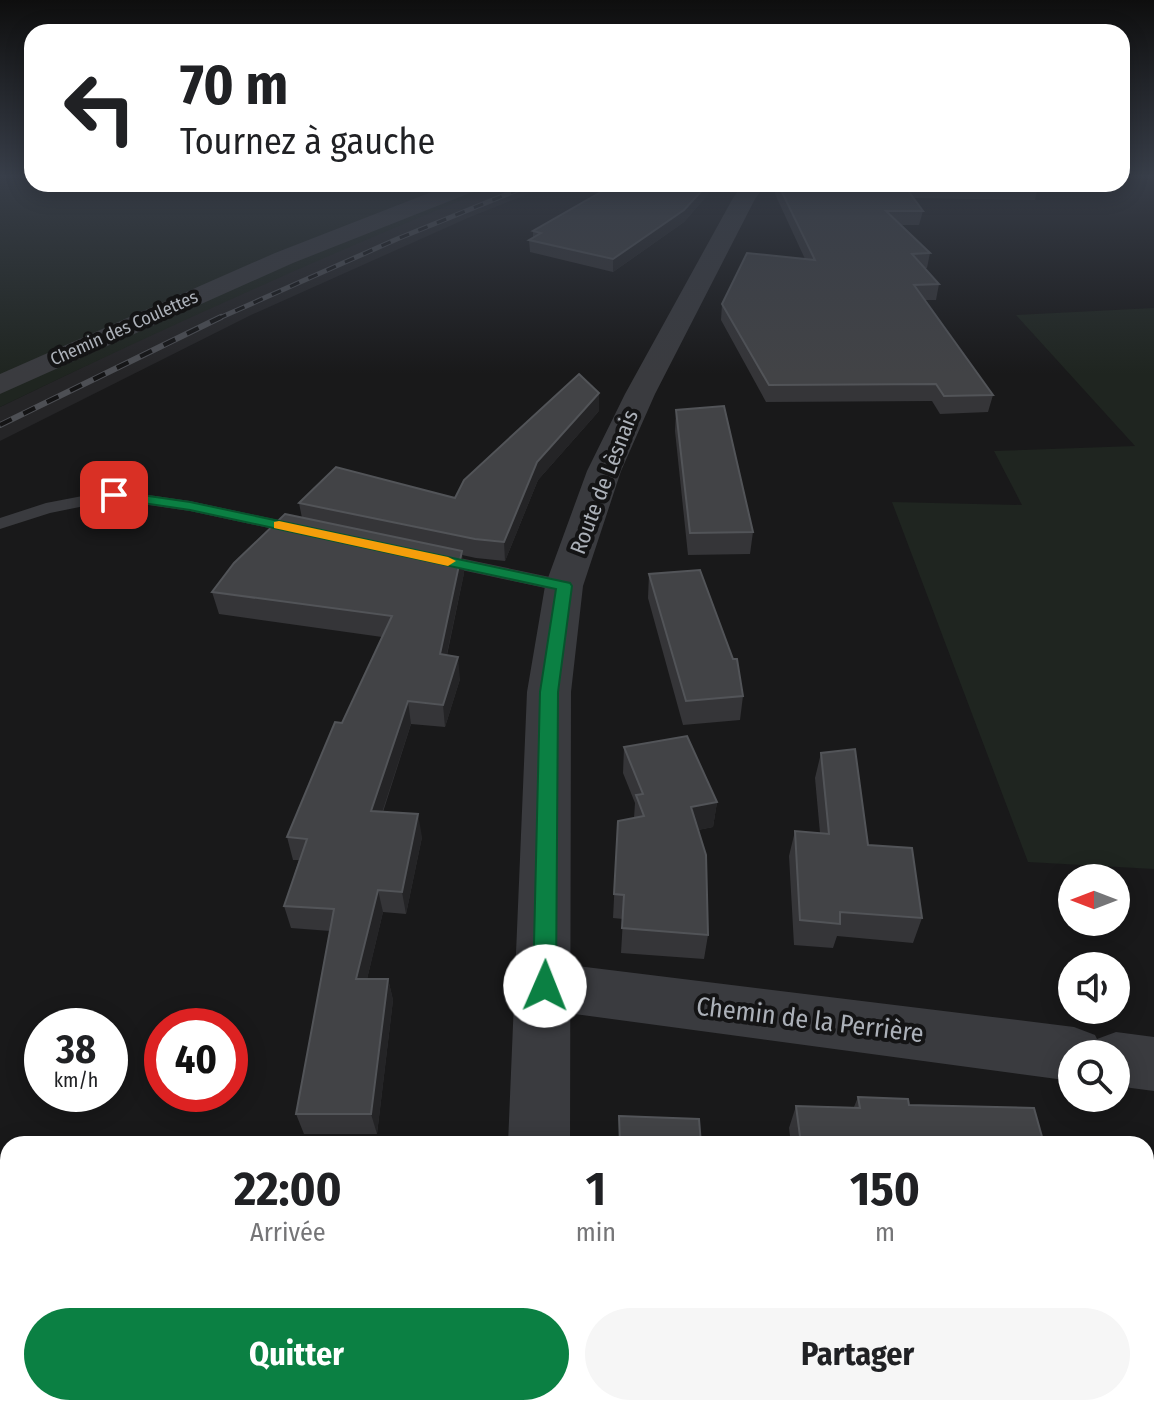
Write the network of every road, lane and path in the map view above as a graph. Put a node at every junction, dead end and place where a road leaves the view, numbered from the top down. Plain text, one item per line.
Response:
1 (324, 242) edge
2 (722, 242) edge
3 (0, 385) edge
4 (0, 524) edge
5 (315, 533) edge
6 (424, 556) edge
7 (564, 586) junction
8 (545, 986) junction
9 (1058, 1052) edge
10 (1130, 1061) edge
11 (1154, 1064) edge
12 (539, 1136) edge

1 - 3 street, Chemin des Coulettes
2 - 7 street, Route de Lèsnais
4 - 5 lane
6 - 7 lane
7 - 8 street, Route de Lèsnais
8 - 9 street, Chemin de la Perrière
8 - 12 street, Route de Lèsnais
10 - 11 street

